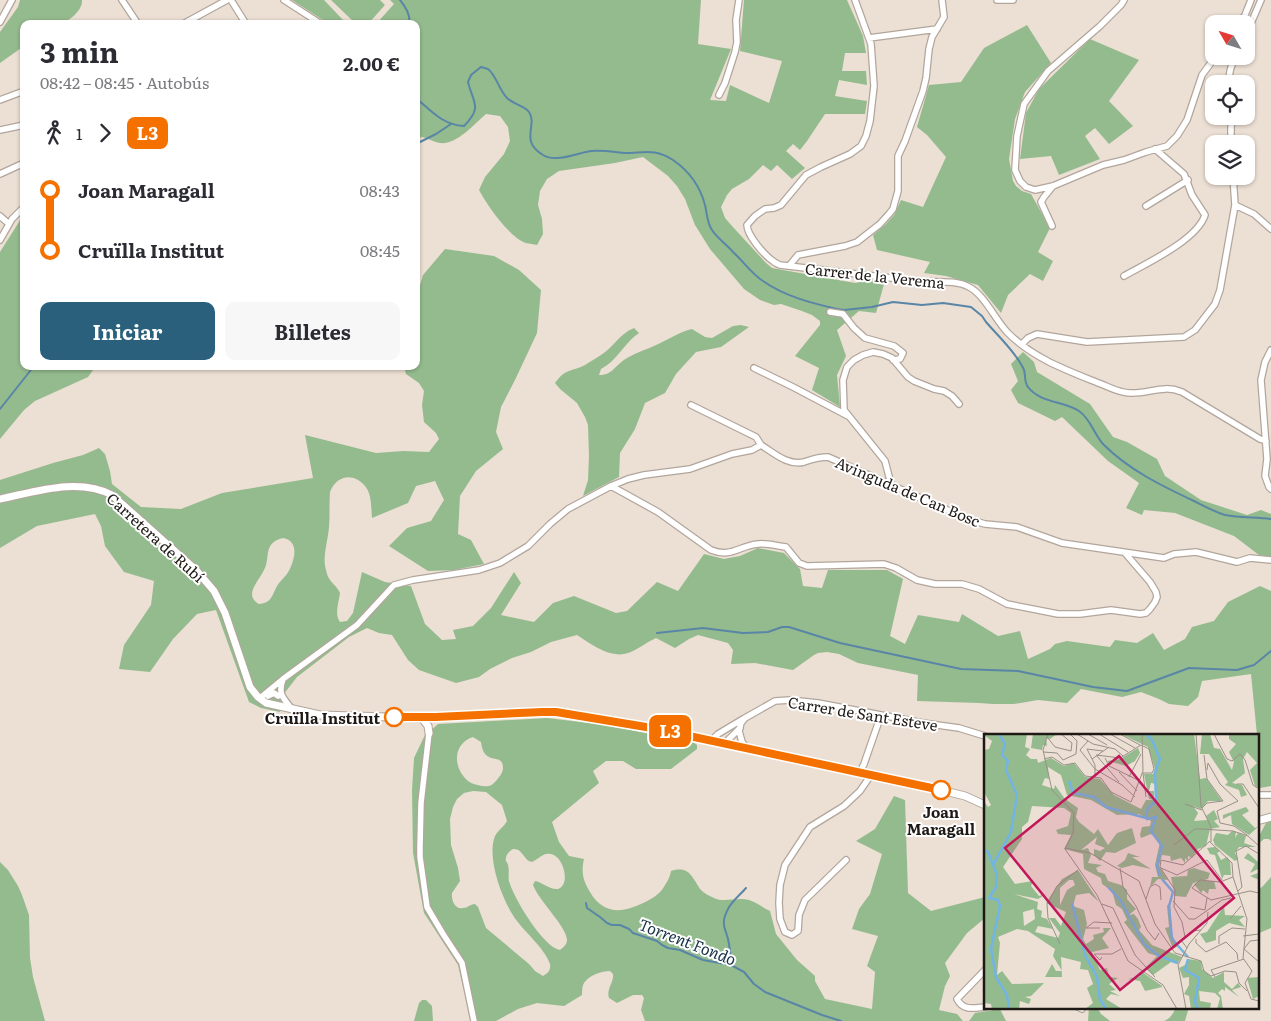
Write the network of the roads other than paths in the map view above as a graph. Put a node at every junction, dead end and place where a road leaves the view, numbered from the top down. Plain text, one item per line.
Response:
1 (12, 0) edge
2 (122, 0) edge
3 (227, 0) edge
4 (231, 0) edge
5 (284, 0) edge
6 (739, 0) edge
7 (855, 0) edge
8 (942, 0) edge
9 (998, 0) edge
10 (1013, 0) edge
11 (1124, 0) edge
12 (1251, 0) edge
13 (1261, 0) edge
14 (1248, 8) junction
15 (1256, 12) junction
16 (1244, 15) edge
17 (1255, 15) edge
18 (135, 20) edge
19 (190, 20) edge
20 (244, 20) edge
21 (315, 20) edge
22 (0, 22) edge
23 (937, 28) junction
24 (869, 38) junction
25 (1209, 65) edge
26 (20, 92) edge
27 (719, 95) dead end
28 (0, 100) edge
29 (20, 126) edge
30 (0, 130) edge
31 (1154, 149) junction
32 (20, 165) edge
33 (0, 174) edge
34 (1188, 180) junction
35 (1234, 185) edge
36 (1054, 186) junction
37 (1235, 205) junction
38 (1146, 206) dead end
39 (20, 211) edge
40 (0, 216) edge
41 (9, 224) junction
42 (1052, 226) dead end
43 (1271, 229) edge
44 (0, 240) edge
45 (789, 266) junction
46 (1124, 276) dead end
47 (830, 312) dead end
48 (1022, 344) junction
49 (1271, 350) edge
50 (893, 360) junction
51 (754, 368) dead end
52 (958, 404) dead end
53 (691, 405) dead end
54 (850, 417) junction
55 (1266, 441) junction
56 (761, 446) junction
57 (891, 484) junction
58 (611, 486) junction
59 (1271, 488) edge
60 (0, 499) edge
61 (1125, 553) junction
62 (1271, 560) edge
63 (283, 679) junction
64 (273, 686) junction
65 (279, 694) junction
66 (260, 698) junction
67 (270, 701) junction
68 (290, 708) junction
69 (881, 715) junction
70 (436, 717) junction
71 (422, 718) junction
72 (745, 718) junction
73 (740, 728) junction
74 (429, 733) junction
75 (984, 736) edge
76 (719, 742) junction
77 (746, 748) junction
78 (860, 772) junction
79 (870, 774) junction
80 (1258, 795) edge
81 (1271, 795) edge
82 (984, 805) edge
83 (1271, 817) edge
84 (1258, 821) edge
85 (846, 860) dead end
86 (984, 971) edge
87 (984, 1007) edge
88 (474, 1021) edge

1 - 22 street
2 - 18 street
3 - 19 street
4 - 20 street
5 - 21 street
6 - 27 street
7 - 24 street, Carrer de la Verema
8 - 23 street
9 - 10 street
11 - 36 street
12 - 14 street
13 - 15 street
14 - 15 street
14 - 16 street
15 - 17 street
23 - 24 street
23 - 45 street
24 - 45 street, Carrer de la Verema
25 - 31 street
26 - 28 street
29 - 30 street
31 - 34 street
31 - 36 street
32 - 33 street
34 - 38 street
34 - 46 street
35 - 37 street
36 - 42 street
37 - 43 street
37 - 48 street
39 - 41 street
40 - 41 street
41 - 44 street
45 - 48 street, Carrer de la Verema
47 - 50 street
48 - 55 street, Carrer de la Verema
49 - 55 street
50 - 52 street
50 - 54 street
51 - 54 street
53 - 56 street, Avinguda de Can Bosc
54 - 57 street
55 - 59 street
56 - 57 street, Avinguda de Can Bosc
56 - 58 street
57 - 61 street, Avinguda de Can Bosc
58 - 61 street
58 - 63 street
60 - 66 street, Carretera de Rubí
61 - 62 street, Avinguda de Can Bosc
63 - 64 street
63 - 65 street
64 - 66 street
64 - 67 street
65 - 67 street
65 - 68 street
66 - 67 street, Carretera de Rubí
67 - 68 street, Carretera de Rubí
68 - 71 street, Carretera de Rubí
69 - 72 street, Carrer de Sant Esteve
69 - 75 street, Carrer de Sant Esteve
69 - 78 street
70 - 71 street, Carretera de Rubí
70 - 74 street
70 - 76 street, Carretera de Rubí
71 - 74 street
72 - 73 street
72 - 76 street, Carrer de Sant Esteve
73 - 76 street
73 - 77 street
74 - 88 street
76 - 77 street, Carretera de Rubí
77 - 78 street, Carretera de Rubí
78 - 79 street, Carretera de Rubí
79 - 82 street, Carretera de Rubí
79 - 85 street
80 - 81 street
83 - 84 street
86 - 87 street

